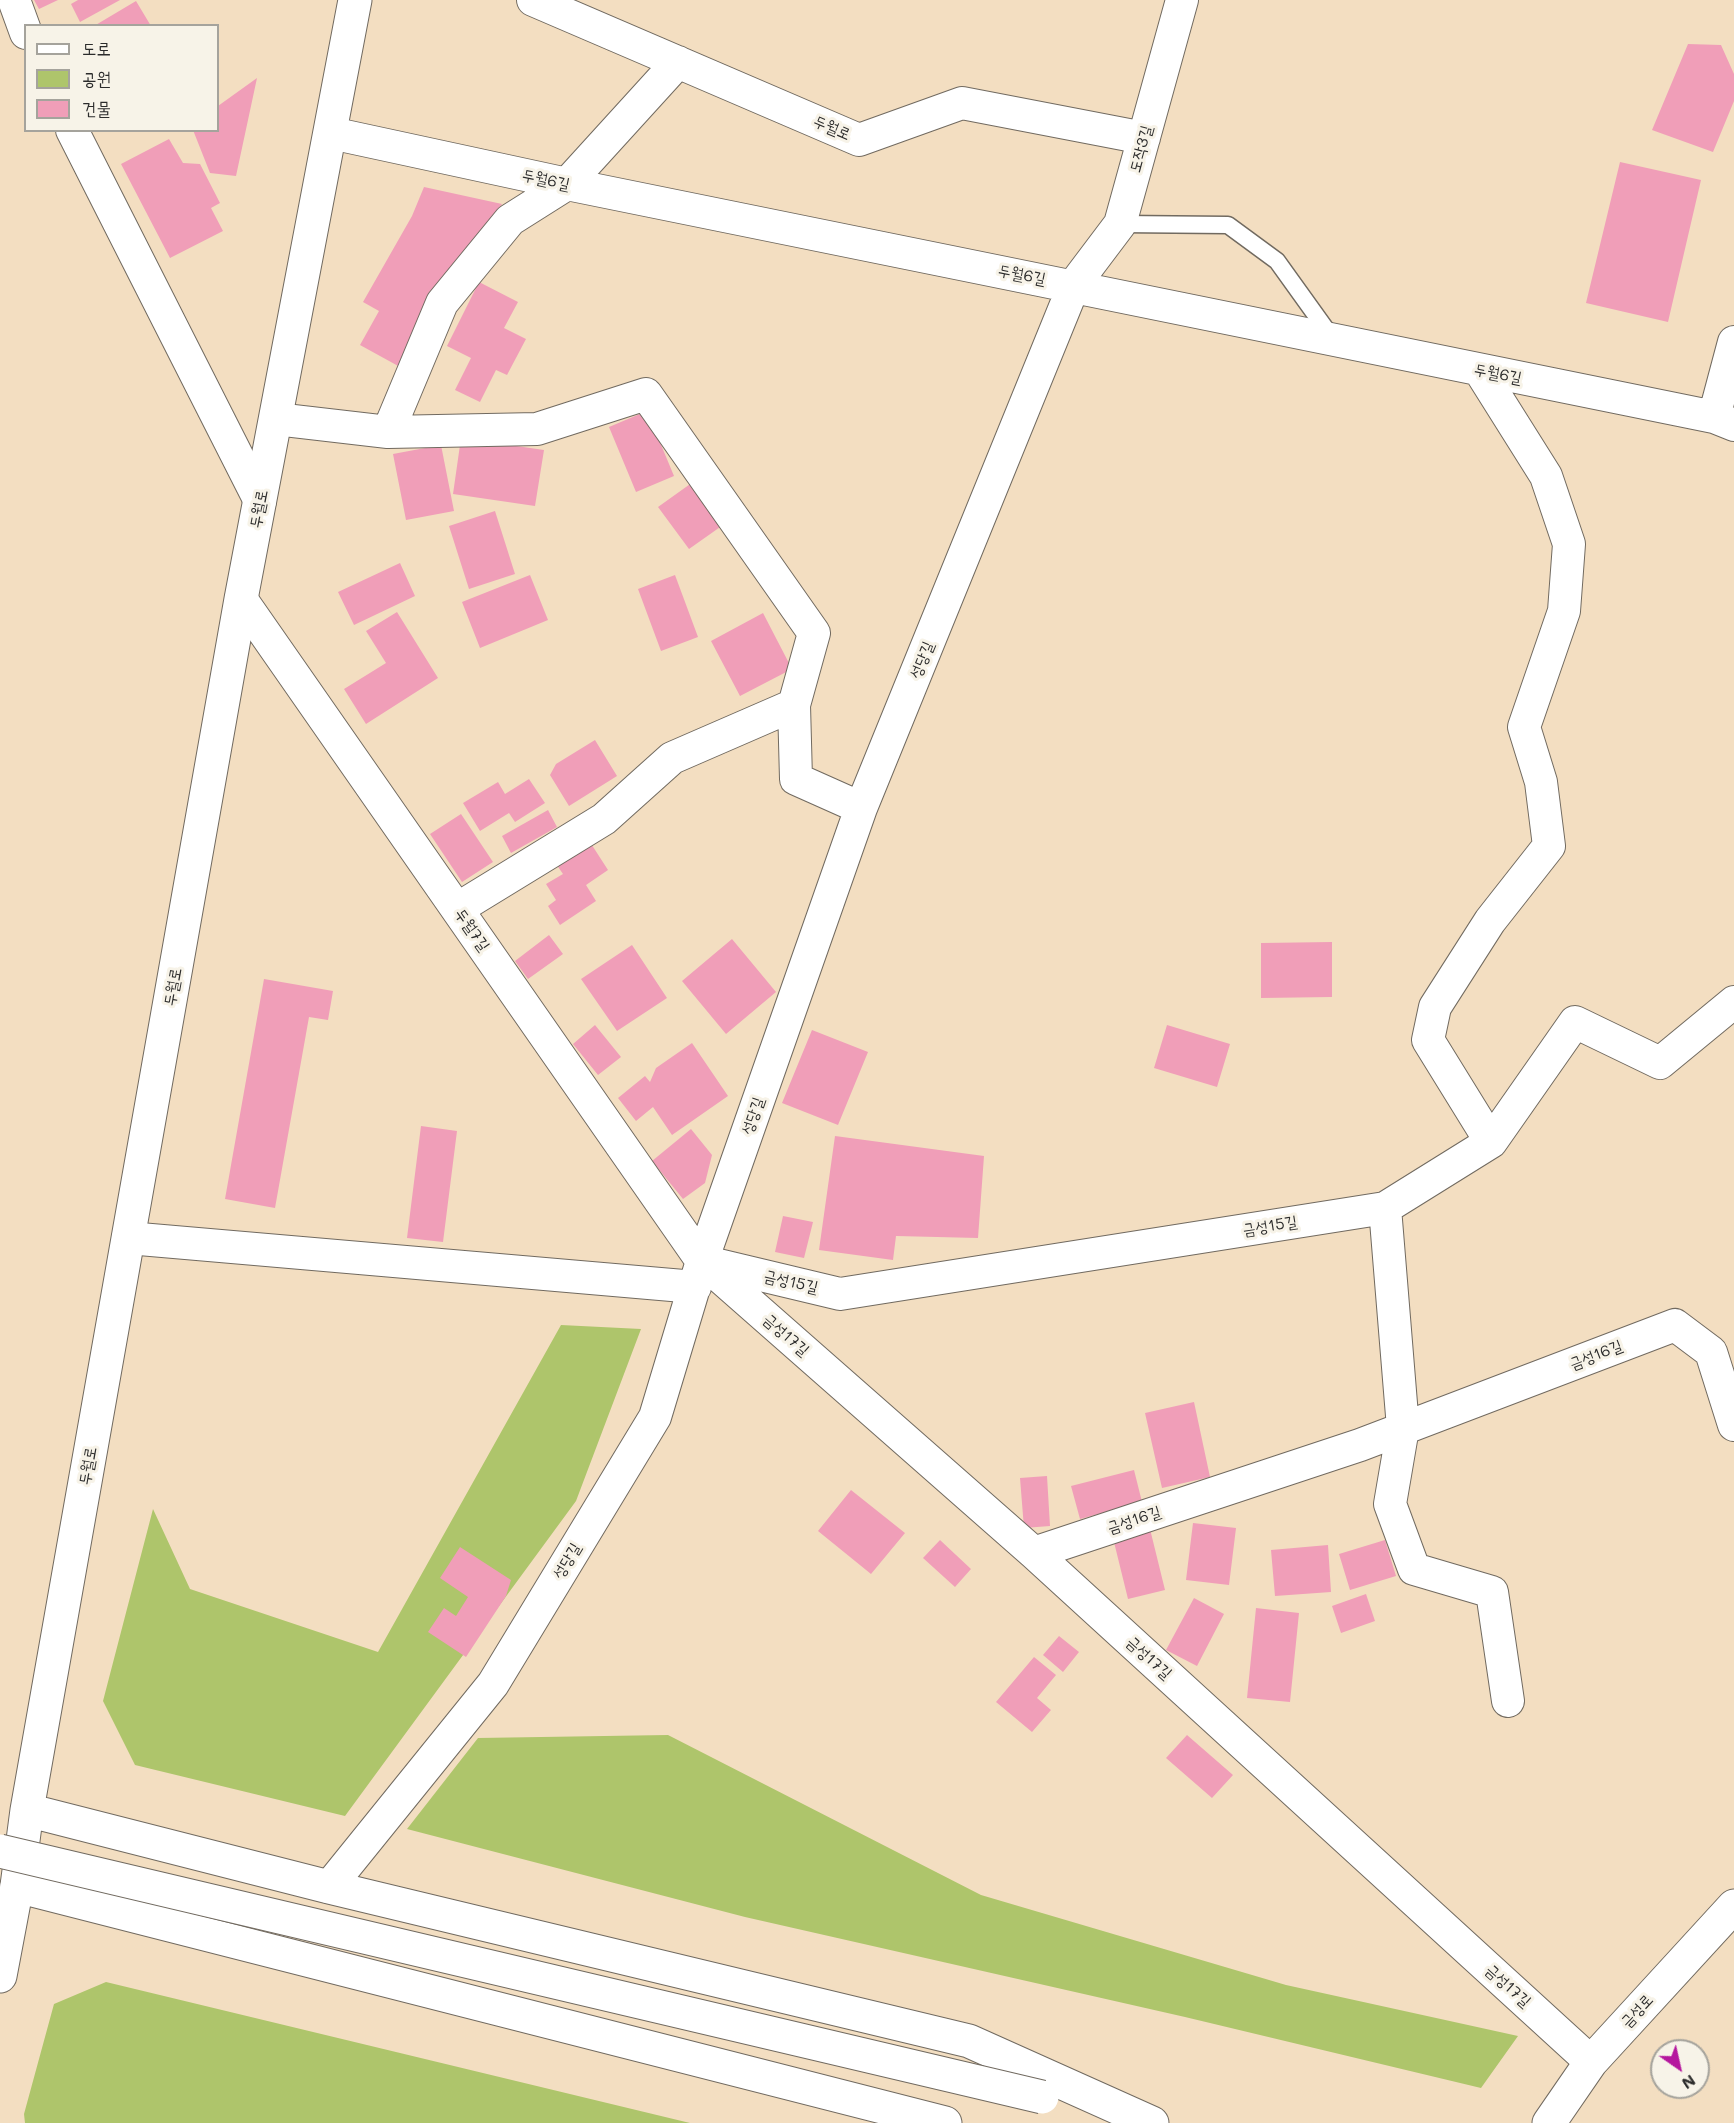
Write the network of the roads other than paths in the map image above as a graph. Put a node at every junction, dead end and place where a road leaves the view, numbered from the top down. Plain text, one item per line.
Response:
1 (14, 0) edge
2 (355, 0) edge
3 (533, 0) edge
4 (1182, 0) edge
5 (24, 28) edge
6 (678, 62) junction
7 (73, 132) edge
8 (331, 133) junction
9 (1144, 138) junction
10 (567, 184) junction
11 (1120, 224) junction
12 (1074, 285) junction
13 (1336, 342) junction
14 (1734, 342) edge
15 (1480, 371) junction
16 (276, 420) junction
17 (1724, 421) edge
18 (388, 432) junction
19 (260, 501) junction
20 (241, 599) junction
21 (794, 705) junction
22 (861, 808) junction
23 (457, 909) junction
24 (1734, 1002) edge
25 (1491, 1142) junction
26 (1385, 1208) junction
27 (128, 1238) junction
28 (698, 1274) junction
29 (1734, 1425) edge
30 (1403, 1428) junction
31 (1034, 1553) junction
32 (1508, 1701) dead end
33 (27, 1810) junction
34 (0, 1851) edge
35 (17, 1886) junction
36 (329, 1887) junction
37 (1734, 1906) edge
38 (0, 1976) edge
39 (1591, 2062) junction
40 (945, 2123) edge
41 (1150, 2123) edge
42 (1549, 2123) edge

1 - 5 street
2 - 8 main road, 두월로
3 - 6 street, 두월로
4 - 9 street, 도작3길
6 - 9 street, 두월로
6 - 10 street
7 - 19 street
8 - 10 street, 두월6길
8 - 16 main road, 두월로
9 - 11 street, 도작3길
10 - 12 street, 두월6길
10 - 18 street
11 - 12 street, 도작3길
11 - 13 lane
12 - 13 street, 두월6길
12 - 22 street, 성당길
13 - 15 street, 두월6길
14 - 17 street
15 - 17 street, 두월6길
15 - 25 street
16 - 18 street
16 - 19 main road, 두월로
18 - 21 street
19 - 20 main road, 두월로
20 - 23 street, 두월7길
20 - 27 main road, 두월로
21 - 22 street
21 - 23 street
22 - 28 street, 성당길
23 - 28 street, 두월7길
24 - 25 street, 금성15길
25 - 26 street, 금성15길
26 - 28 street, 금성15길
26 - 30 street
27 - 28 street, 금성15길
27 - 33 main road, 두월로
28 - 31 street, 금성17길
28 - 36 street, 성당길
29 - 30 street, 금성16길
30 - 31 street, 금성16길
30 - 32 street
31 - 39 street, 금성17길
33 - 35 main road, 두월로
33 - 36 main road
34 - 41 main road, bridge
35 - 38 main road, 두월로
35 - 40 main road
36 - 41 main road
37 - 39 main road, 금성로
39 - 42 main road, 금성로

